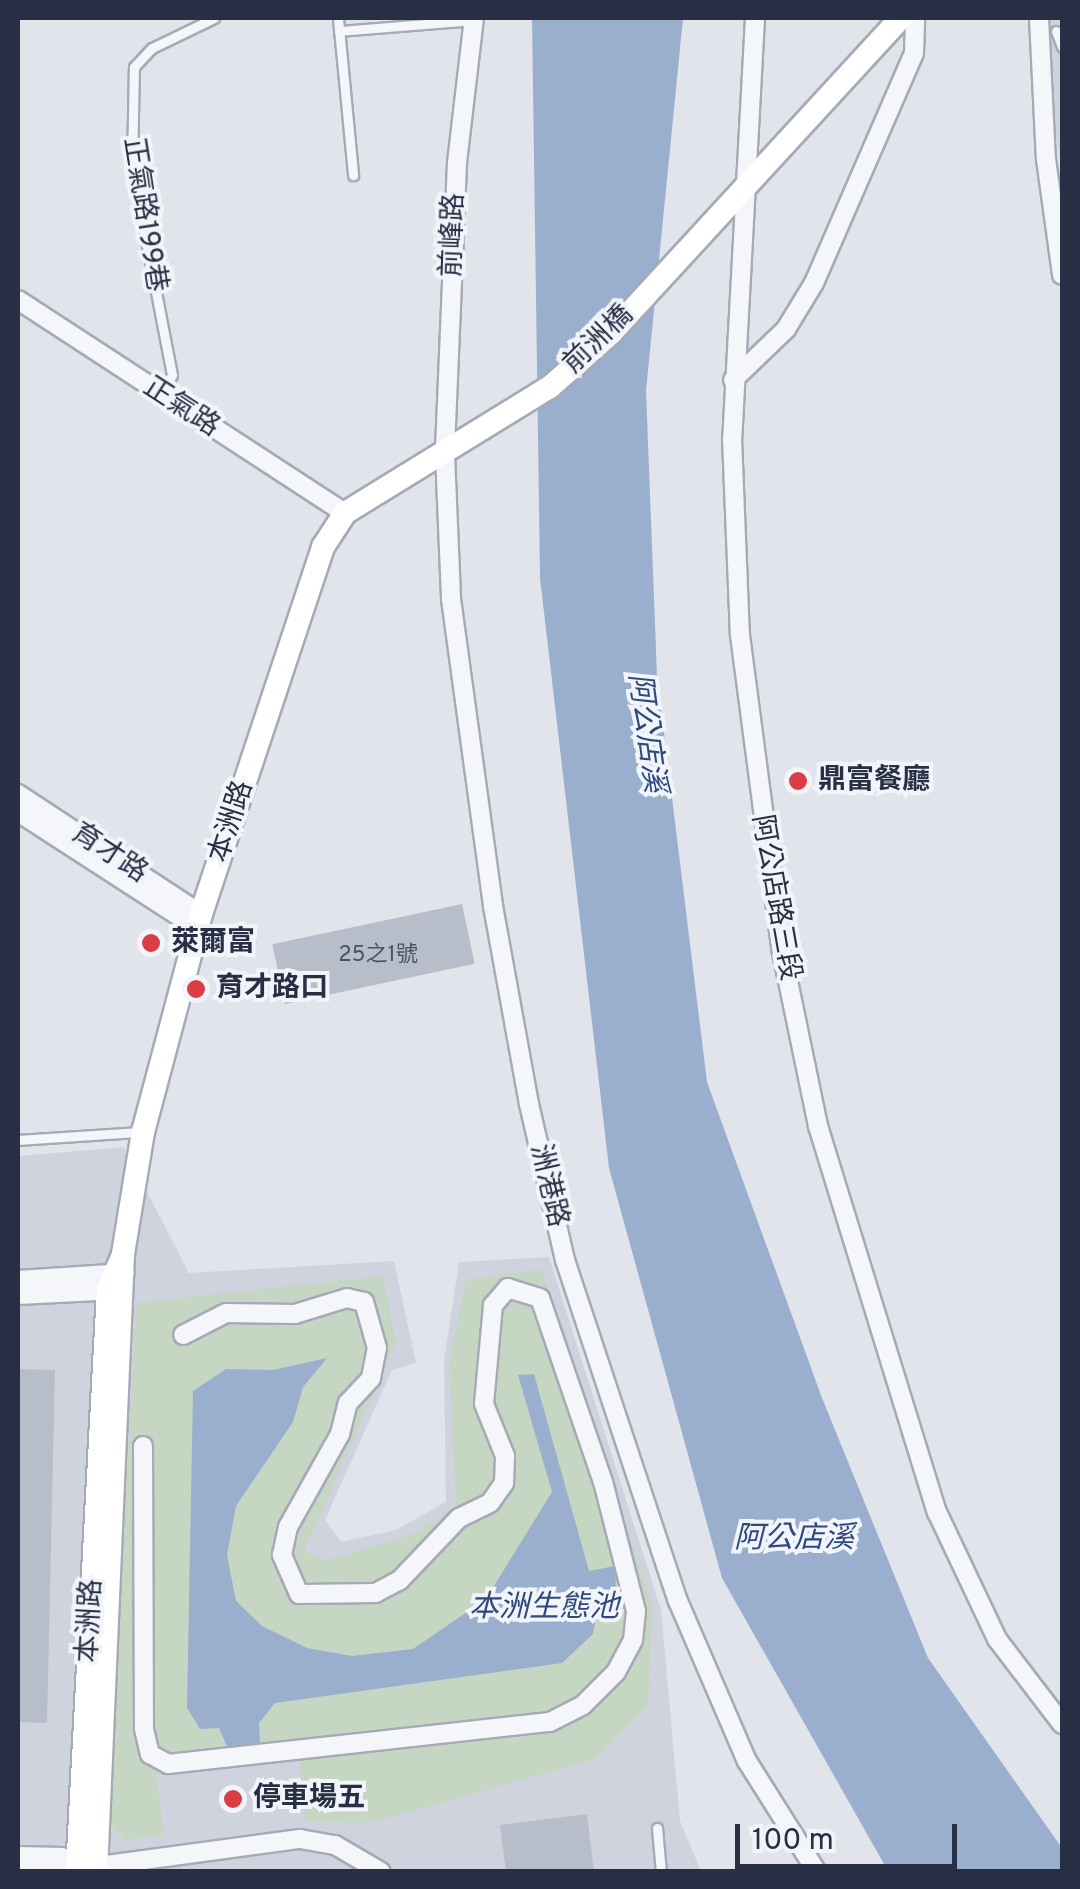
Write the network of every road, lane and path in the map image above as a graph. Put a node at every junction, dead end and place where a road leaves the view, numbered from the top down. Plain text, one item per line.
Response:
1 (214, 18) edge
2 (338, 18) edge
3 (755, 18) edge
4 (901, 18) edge
5 (915, 18) edge
6 (1039, 18) edge
7 (474, 19) edge
8 (1056, 30) dead end
9 (340, 31) junction
10 (1062, 47) edge
11 (352, 176) dead end
12 (742, 188) junction
13 (1062, 275) edge
14 (18, 300) edge
15 (734, 380) junction
16 (162, 396) junction
17 (445, 454) junction
18 (345, 513) junction
19 (18, 794) edge
20 (18, 812) edge
21 (199, 921) junction
22 (142, 1132) junction
23 (18, 1140) edge
24 (119, 1276) junction
25 (18, 1280) edge
26 (18, 1296) edge
27 (183, 1335) dead end
28 (143, 1446) dead end
29 (1062, 1724) edge
30 (657, 1828) dead end
31 (18, 1856) edge
32 (85, 1866) edge
33 (18, 1868) edge
34 (381, 1872) edge
35 (662, 1872) edge
36 (816, 1872) edge

1 - 16 lane, 正氣路199巷
2 - 9 lane
3 - 12 street, 阿公店路三段
4 - 12 main road
5 - 15 street
6 - 13 street
7 - 9 lane
7 - 17 street, 前峰路
8 - 10 lane
9 - 11 lane
12 - 15 street, 阿公店路三段
12 - 17 main road, 前洲橋
14 - 16 street, 正氣路
15 - 29 street, 阿公店路三段
16 - 18 street, 正氣路
17 - 18 main road, 本洲路
17 - 36 street, 洲港路
18 - 21 main road, 本洲路
19 - 21 street, 育才路
20 - 21 street, 育才路
21 - 22 main road, 本洲路
22 - 23 lane
22 - 24 main road, 本洲路
24 - 25 street
24 - 26 street
24 - 32 main road, 本洲路
27 - 28 street
30 - 35 lane
31 - 32 street
32 - 33 street
32 - 34 street

